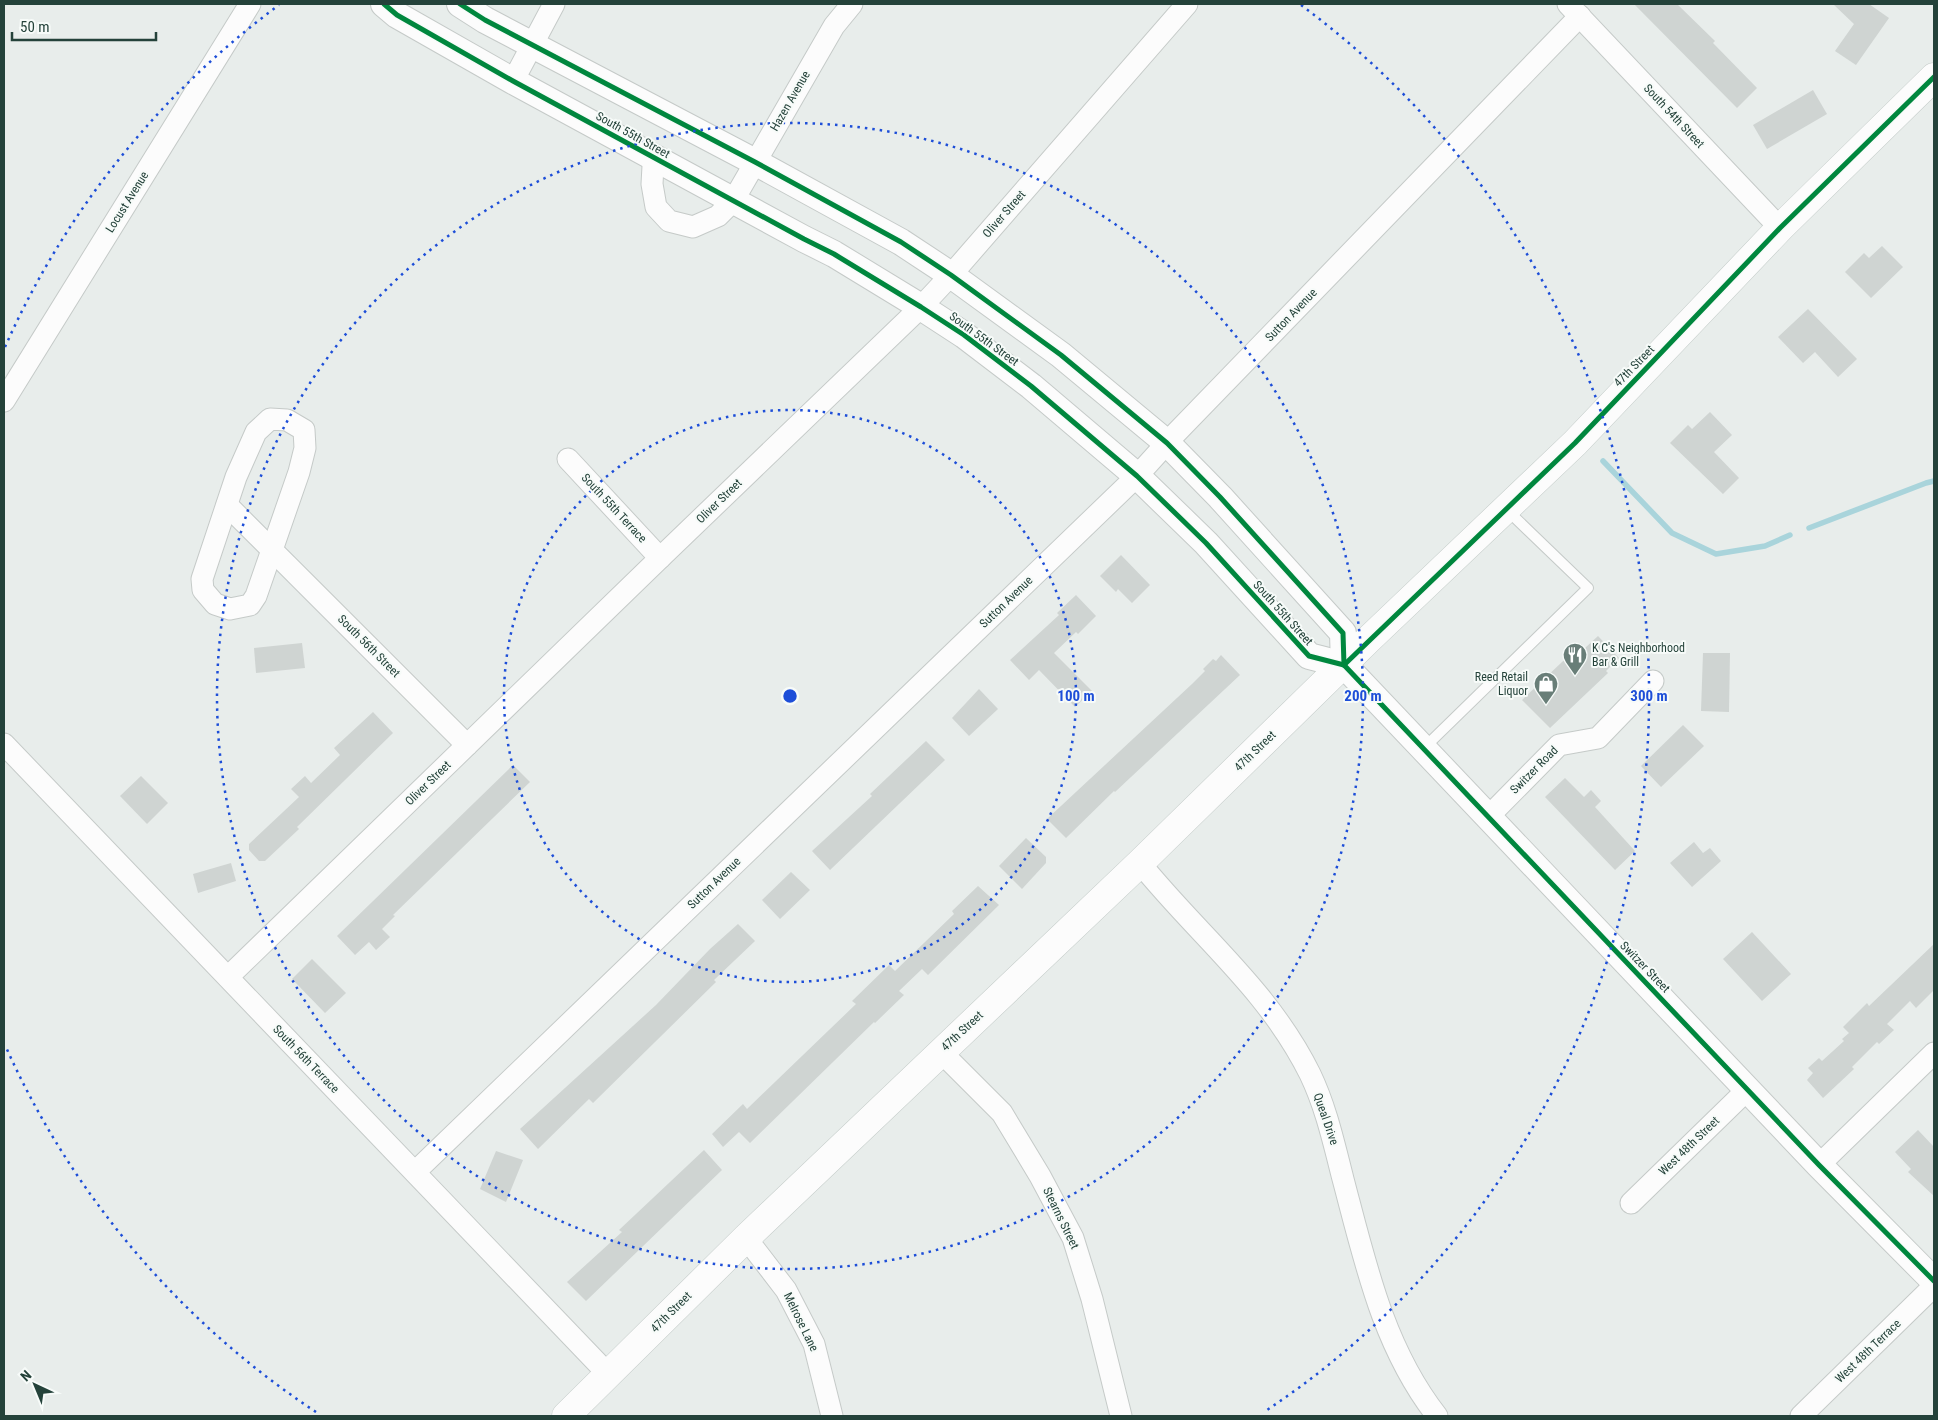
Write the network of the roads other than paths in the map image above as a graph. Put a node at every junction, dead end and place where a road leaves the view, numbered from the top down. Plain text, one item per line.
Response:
1 (250, 4) edge
2 (384, 4) edge
3 (460, 4) edge
4 (554, 4) edge
5 (852, 4) edge
6 (1188, 4) edge
7 (1574, 10) edge
8 (532, 44) junction
9 (1934, 77) edge
10 (513, 81) junction
11 (656, 160) junction
12 (754, 162) junction
13 (733, 201) junction
14 (1780, 228) junction
15 (951, 275) junction
16 (921, 307) junction
17 (4, 401) edge
18 (1167, 443) junction
19 (568, 458) dead end
20 (1137, 476) junction
21 (227, 504) junction
22 (1506, 510) junction
23 (272, 548) junction
24 (660, 558) junction
25 (1344, 665) junction
26 (1653, 681) dead end
27 (4, 744) edge
28 (467, 744) junction
29 (1424, 748) junction
30 (1489, 816) junction
31 (1140, 863) junction
32 (228, 978) junction
33 (940, 1052) junction
34 (1934, 1053) edge
35 (1748, 1089) junction
36 (1819, 1165) junction
37 (415, 1172) junction
38 (1631, 1203) dead end
39 (746, 1238) junction
40 (1934, 1281) edge
41 (1934, 1286) edge
42 (608, 1374) junction
43 (566, 1416) edge
44 (832, 1416) edge
45 (1121, 1416) edge
46 (1437, 1416) edge
47 (1801, 1416) edge

1 - 17 street, Locust Avenue
2 - 10 street, South 55th Street
3 - 8 street
4 - 8 street
5 - 12 street, Hazen Avenue
6 - 15 street, Oliver Street
7 - 14 street, South 54th Street
7 - 18 street, Sutton Avenue
8 - 10 street
8 - 12 street
9 - 14 main road, 47th Street
10 - 11 street, South 55th Street
11 - 13 street, South 55th Street
11 - 13 street, Hazen Avenue
12 - 13 street, Hazen Avenue
12 - 15 street
13 - 16 street, South 55th Street
14 - 22 main road, 47th Street
15 - 16 street, Oliver Street
15 - 18 street
16 - 20 street, South 55th Street
16 - 24 street, Oliver Street
18 - 20 street, Sutton Avenue
18 - 25 street
19 - 24 street, South 55th Terrace
20 - 25 street, South 55th Street
20 - 37 street, Sutton Avenue
21 - 23 street, South 56th Street
21 - 23 street
21 - 23 street
22 - 25 main road, 47th Street
22 - 29 lane
23 - 28 street, South 56th Street
24 - 28 street, Oliver Street
25 - 29 street, Switzer Street
25 - 31 main road, 47th Street
26 - 30 street, Switzer Road
27 - 32 street, South 56th Terrace
28 - 32 street, Oliver Street
29 - 30 street, Switzer Street
30 - 35 street, Switzer Street
31 - 33 main road, 47th Street
31 - 46 street, Queal Drive
32 - 37 street, South 56th Terrace
33 - 39 main road, 47th Street
33 - 45 street, Stearns Street
34 - 36 street
35 - 36 street, Switzer Street
35 - 38 street, West 48th Street
36 - 40 street, Switzer Street
37 - 42 street, South 56th Terrace
39 - 42 main road, 47th Street
39 - 44 street, Melrose Lane
41 - 47 street, West 48th Terrace
42 - 43 main road, 47th Street

